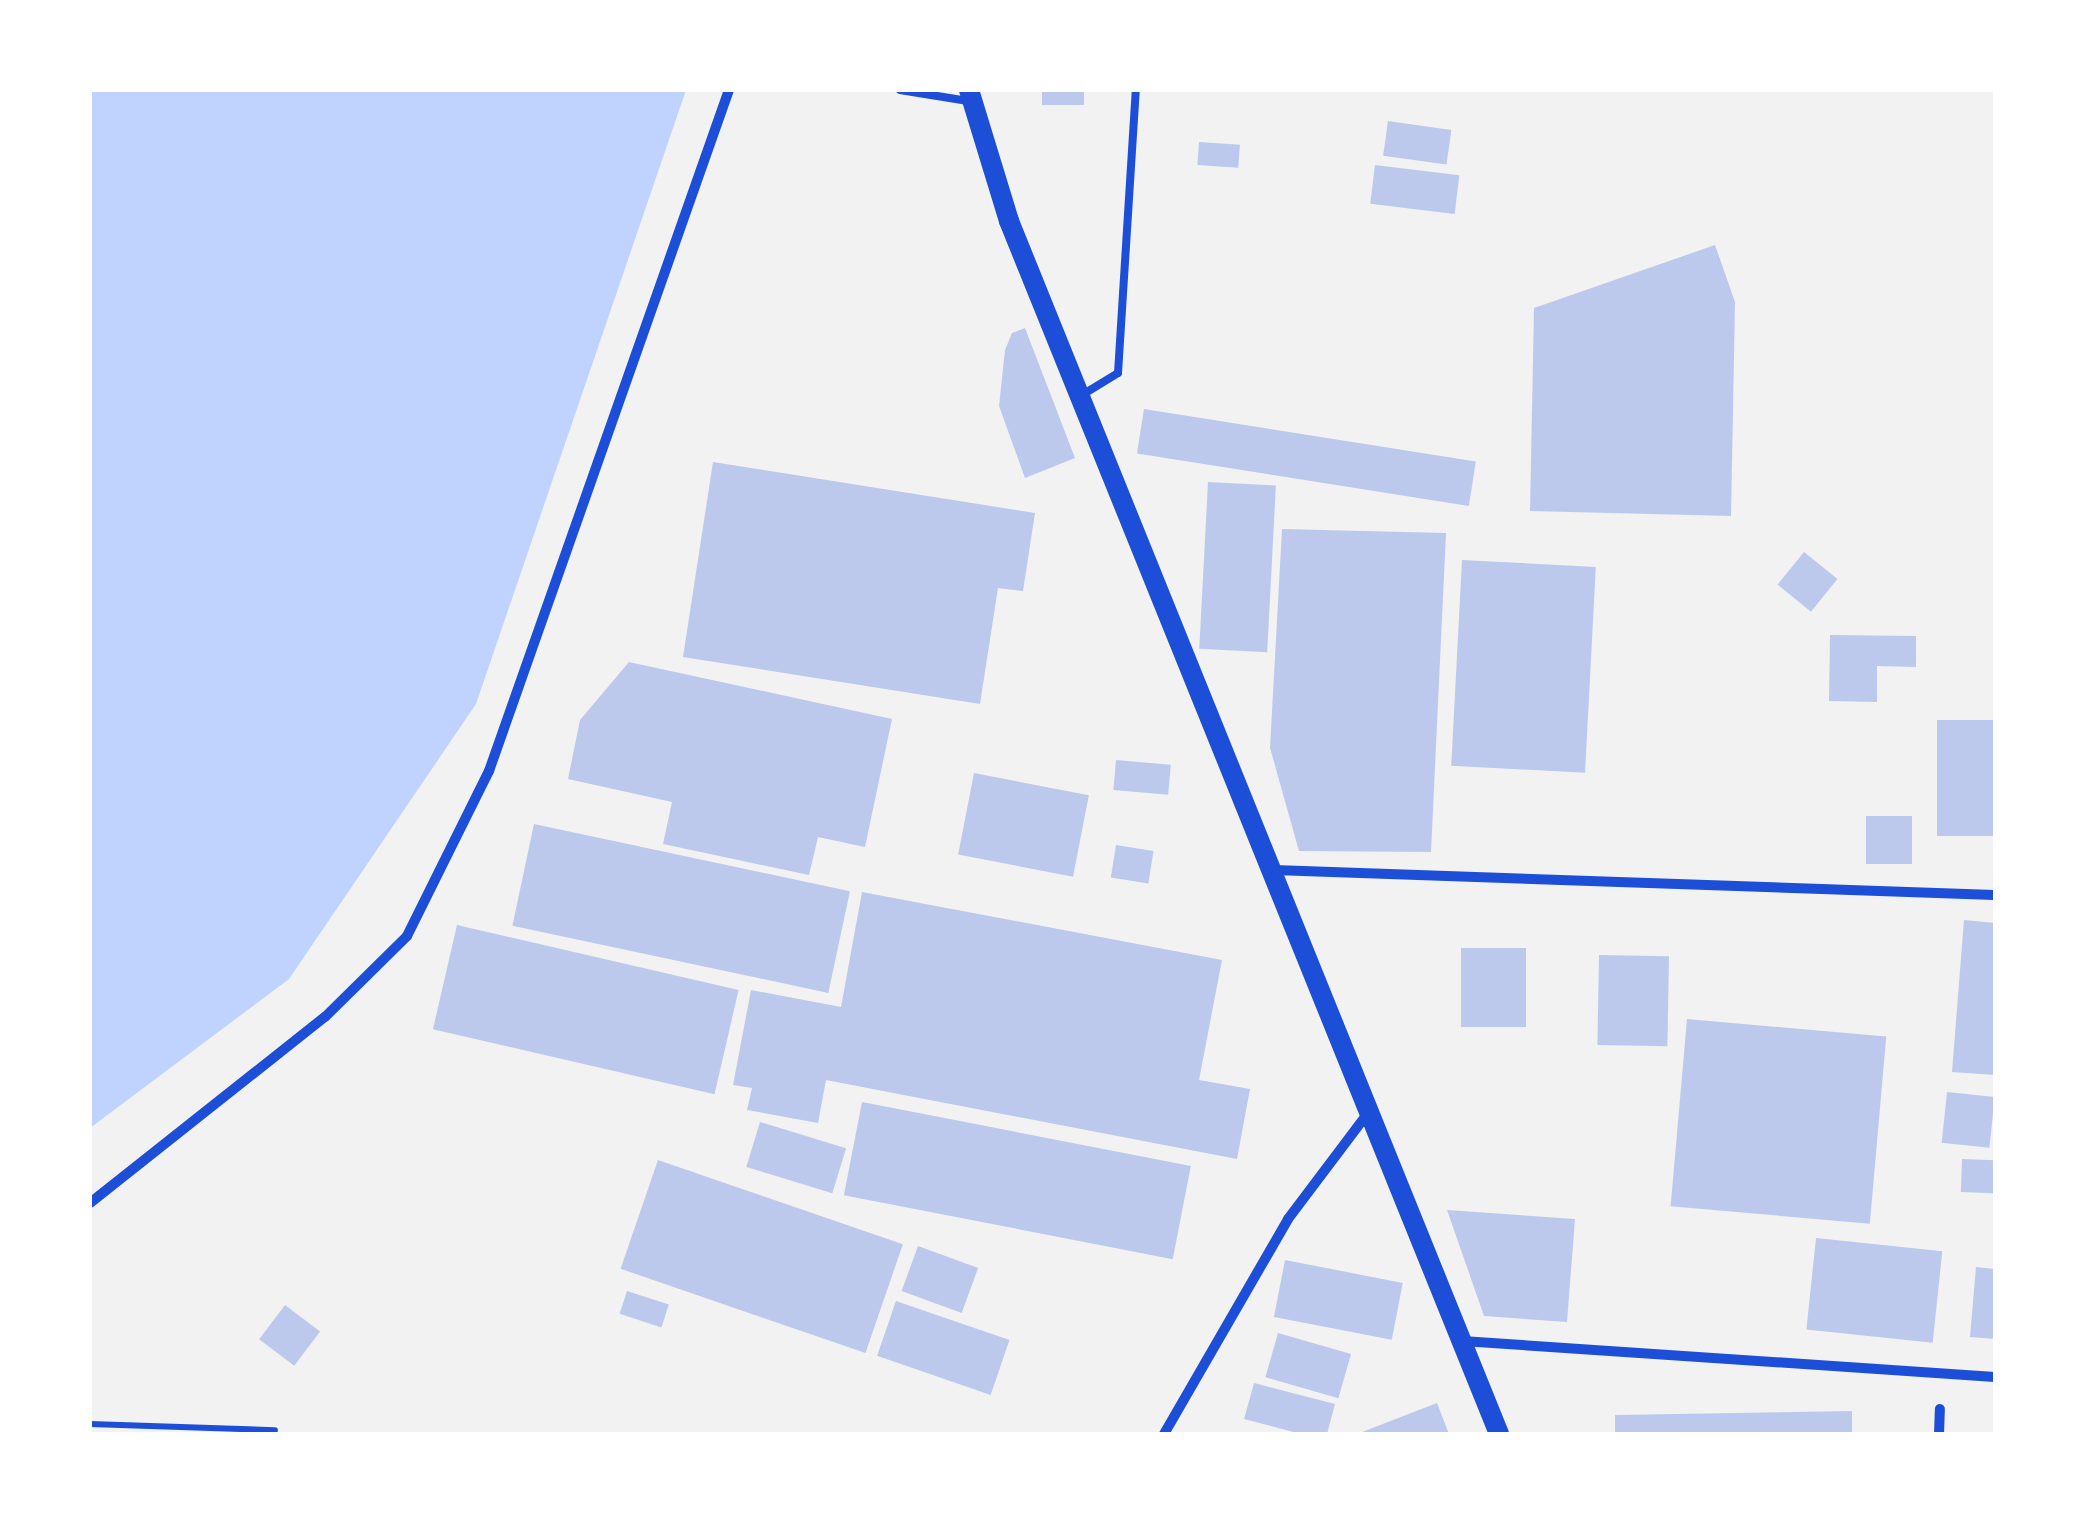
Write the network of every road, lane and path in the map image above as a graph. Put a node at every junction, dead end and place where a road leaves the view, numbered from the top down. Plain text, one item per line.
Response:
1 (729, 90) edge
2 (900, 90) edge
3 (1136, 90) edge
4 (971, 96) edge
5 (1080, 396) junction
6 (1274, 870) junction
7 (1995, 895) edge
8 (1370, 1109) junction
9 (90, 1203) edge
10 (1462, 1342) junction
11 (1995, 1377) edge
12 (1940, 1408) dead end
13 (90, 1424) edge
14 (275, 1430) dead end
15 (1164, 1434) edge
16 (1499, 1434) edge
17 (1939, 1434) edge

1 - 9 street
2 - 4 lane
3 - 5 lane
4 - 5 main road
5 - 6 main road
6 - 7 street
6 - 8 main road
8 - 10 main road
8 - 15 street
10 - 11 street
10 - 16 main road
12 - 17 street
13 - 14 path

